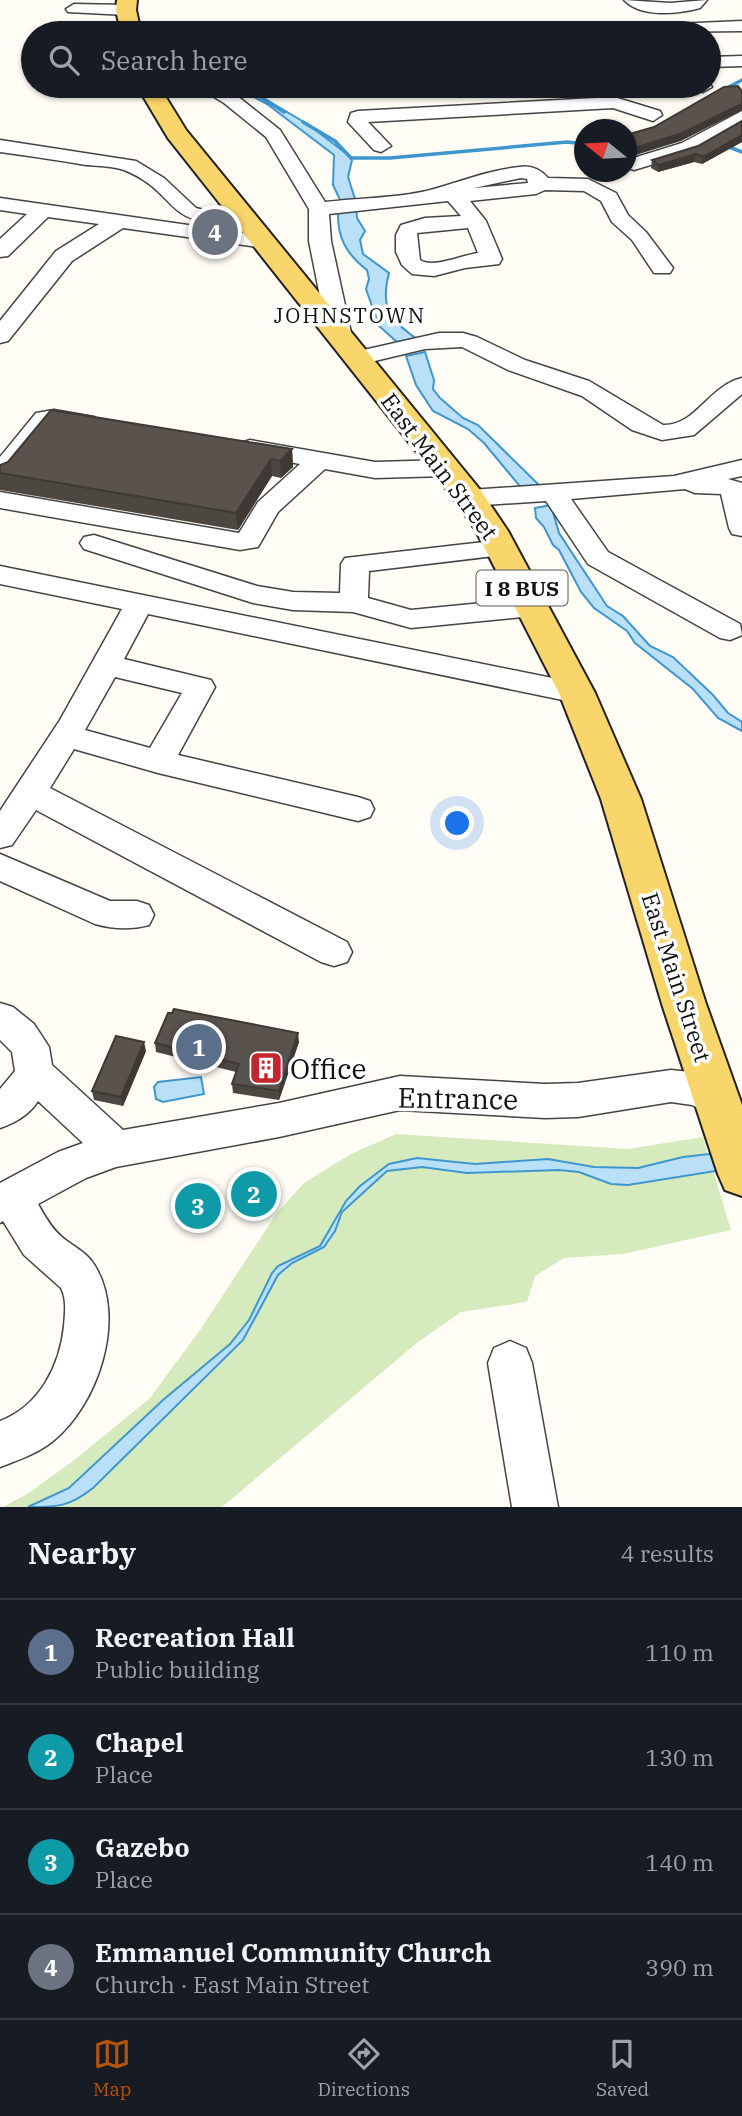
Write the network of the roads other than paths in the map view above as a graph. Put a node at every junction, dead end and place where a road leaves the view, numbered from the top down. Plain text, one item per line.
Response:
1 (632, 0) edge
2 (699, 0) edge
3 (127, 5) edge
4 (74, 9) dead end
5 (742, 26) edge
6 (721, 27) edge
7 (742, 61) edge
8 (721, 62) edge
9 (155, 98) edge
10 (228, 98) edge
11 (602, 98) edge
12 (614, 102) junction
13 (547, 106) junction
14 (454, 113) junction
15 (653, 115) dead end
16 (742, 117) edge
17 (556, 125) dead end
18 (463, 131) dead end
19 (706, 134) junction
20 (732, 142) edge
21 (0, 146) edge
22 (381, 146) dead end
23 (637, 163) edge
24 (444, 195) junction
25 (0, 205) edge
26 (338, 206) junction
27 (42, 211) junction
28 (241, 212) junction
29 (476, 221) dead end
30 (119, 222) junction
31 (265, 242) junction
32 (0, 251) edge
33 (662, 268) dead end
34 (0, 336) edge
35 (349, 347) junction
36 (742, 385) edge
37 (109, 425) edge
38 (232, 446) edge
39 (319, 461) junction
40 (446, 468) junction
41 (0, 473) edge
42 (739, 481) edge
43 (553, 491) junction
44 (470, 498) junction
45 (0, 500) edge
46 (742, 528) edge
47 (94, 542) dead end
48 (501, 548) junction
49 (0, 575) edge
50 (140, 602) junction
51 (354, 603) junction
52 (532, 607) junction
53 (730, 631) dead end
54 (106, 665) junction
55 (577, 693) junction
56 (66, 736) junction
57 (158, 762) junction
58 (32, 793) junction
59 (358, 809) dead end
60 (0, 836) edge
61 (0, 867) edge
62 (137, 915) dead end
63 (334, 952) dead end
64 (0, 1018) edge
65 (703, 1059) junction
66 (34, 1073) junction
67 (678, 1086) junction
68 (716, 1100) junction
69 (0, 1111) edge
70 (116, 1149) junction
71 (742, 1174) edge
72 (6, 1201) edge
73 (510, 1363) dead end
74 (0, 1444) edge
75 (535, 1507) edge

1 - 2 street
3 - 4 street
5 - 6 street
7 - 8 street
9 - 28 main road, East Main Street / I 8 BUS
10 - 26 street
11 - 12 street
12 - 13 street
12 - 15 street
13 - 14 street
13 - 17 street
14 - 18 street
14 - 22 street
16 - 19 street
19 - 20 street
19 - 23 street
21 - 28 street
24 - 26 street
24 - 29 street
24 - 33 street
25 - 27 street
26 - 35 street
27 - 30 street
27 - 32 street
28 - 31 main road, East Main Street / I 8 BUS
30 - 31 street
30 - 34 street
31 - 35 main road, East Main Street / I 8 BUS
35 - 36 street
35 - 40 main road, East Main Street / I 8 BUS
37 - 41 street
38 - 39 street
39 - 40 street
39 - 45 street
40 - 44 main road, East Main Street / I 8 BUS
42 - 43 street
42 - 46 street
43 - 44 street
43 - 53 street
44 - 48 main road, East Main Street / I 8 BUS
47 - 51 street
48 - 51 street
48 - 52 main road, East Main Street / I 8 BUS
49 - 50 street
50 - 54 street
50 - 55 street
51 - 52 street
52 - 55 main road, East Main Street / I 8 BUS
54 - 56 street
54 - 57 street
55 - 65 main road, East Main Street / I 8 BUS
56 - 57 street
56 - 58 street
57 - 59 street
58 - 60 street
58 - 63 street
61 - 62 street
64 - 66 street
65 - 67 street
65 - 68 main road, East Main Street / I 8 BUS
66 - 69 street
66 - 70 street
67 - 68 street, Entrance
67 - 70 street, Entrance
68 - 71 main road, East Main Street / I 8 BUS
70 - 72 street, Entrance
72 - 74 street
73 - 75 street

